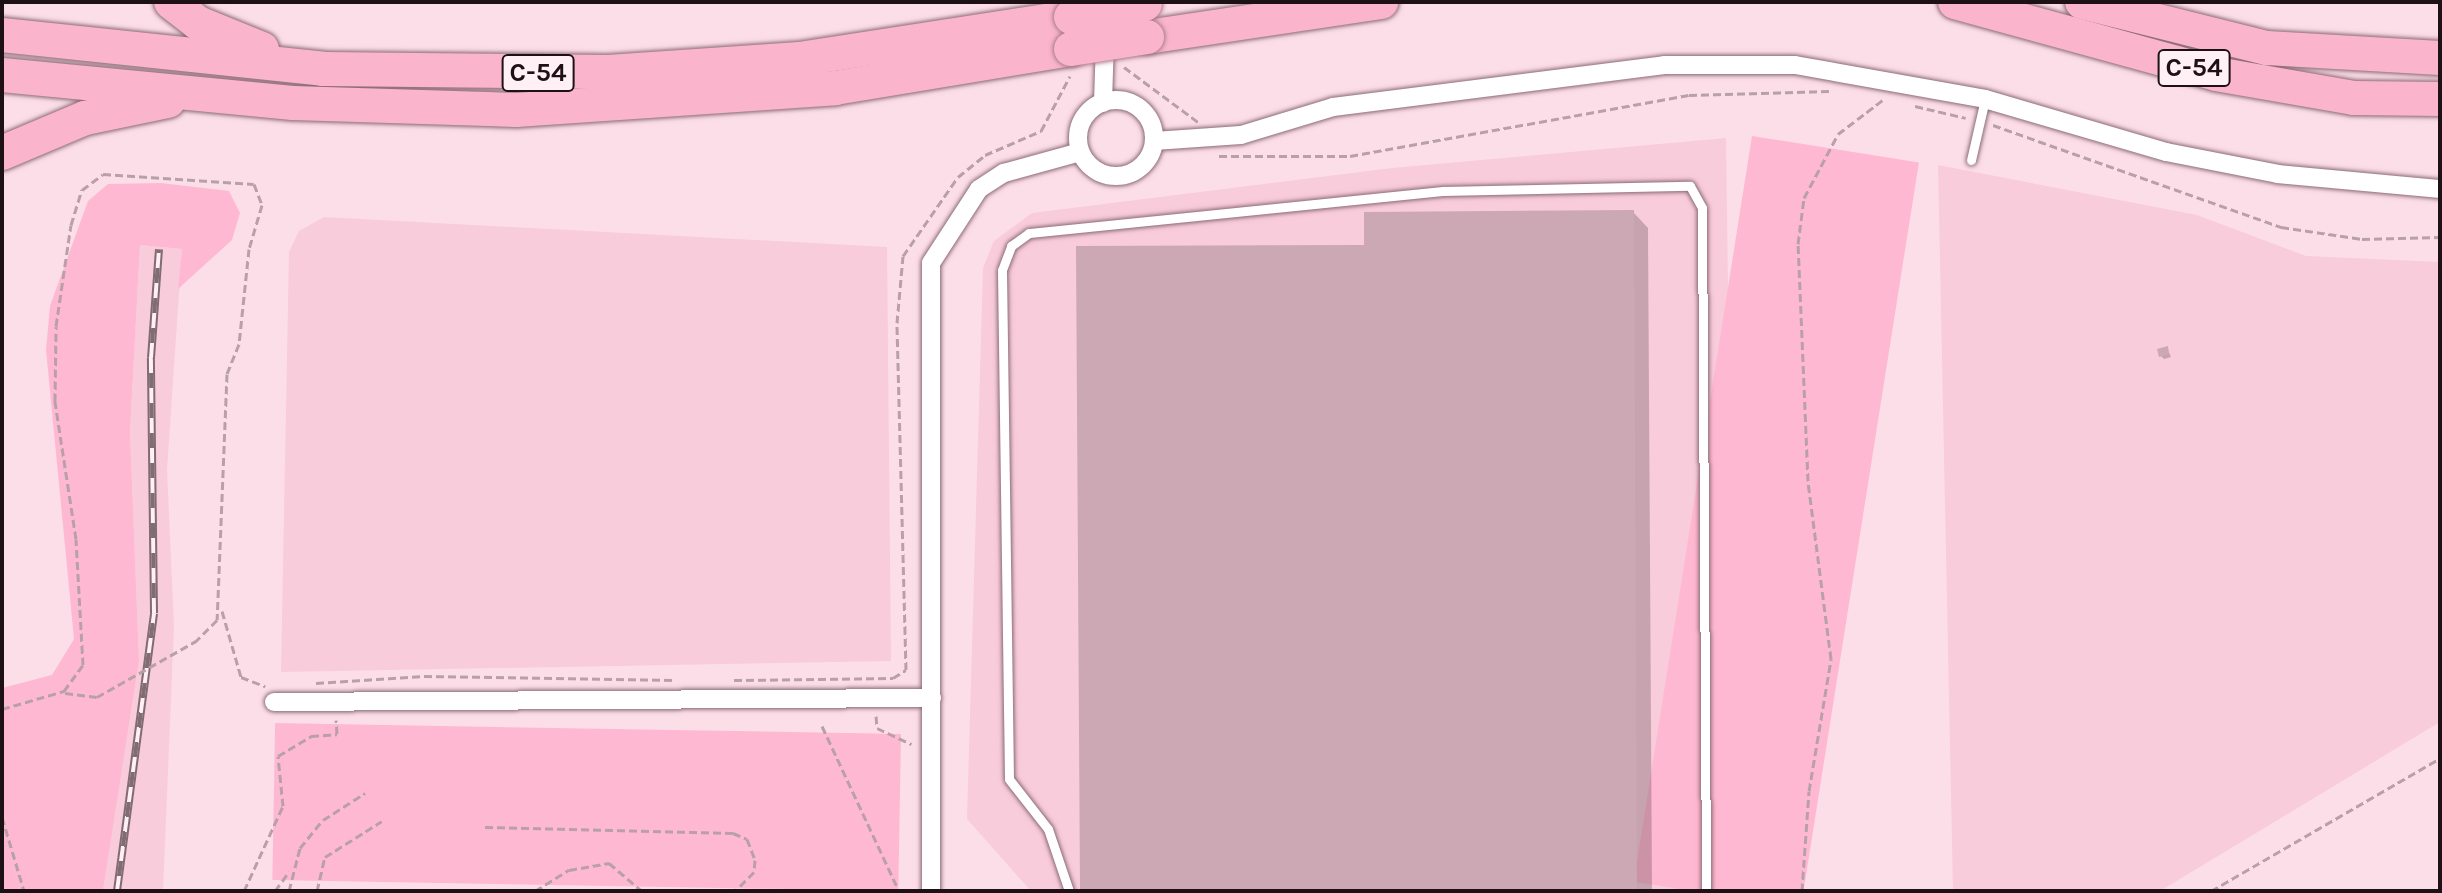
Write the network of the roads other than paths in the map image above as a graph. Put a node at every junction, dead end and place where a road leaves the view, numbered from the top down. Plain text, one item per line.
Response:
1 (171, 2) edge
2 (1110, 2) edge
3 (1381, 2) edge
4 (1955, 2) edge
5 (2082, 2) edge
6 (1149, 14) edge
7 (2, 35) edge
8 (1071, 43) junction
9 (2440, 58) edge
10 (323, 69) junction
11 (2, 75) edge
12 (225, 95) junction
13 (1985, 99) junction
14 (2440, 99) edge
15 (1103, 103) junction
16 (1154, 141) junction
17 (1080, 152) junction
18 (2, 153) edge
19 (1971, 160) dead end
20 (2440, 189) edge
21 (274, 694) road end
22 (932, 698) junction
23 (931, 891) edge
24 (1069, 891) edge
25 (1706, 891) edge

1 - 10 highway
2 - 15 street
3 - 6 highway, C-54 / C-54
4 - 14 highway, C-54 / C-54
5 - 9 highway, C-54 / C-54
6 - 8 highway, C-54 / C-54, bridge
7 - 10 highway, C-54
8 - 10 highway, C-54
8 - 12 highway, C-54 / C-54
11 - 12 highway, C-54 / C-54
12 - 18 highway
13 - 16 street
13 - 19 lane
13 - 20 street
15 - 16 street
15 - 17 street
16 - 17 street
17 - 22 street
21 - 22 street
22 - 23 street
24 - 25 lane

